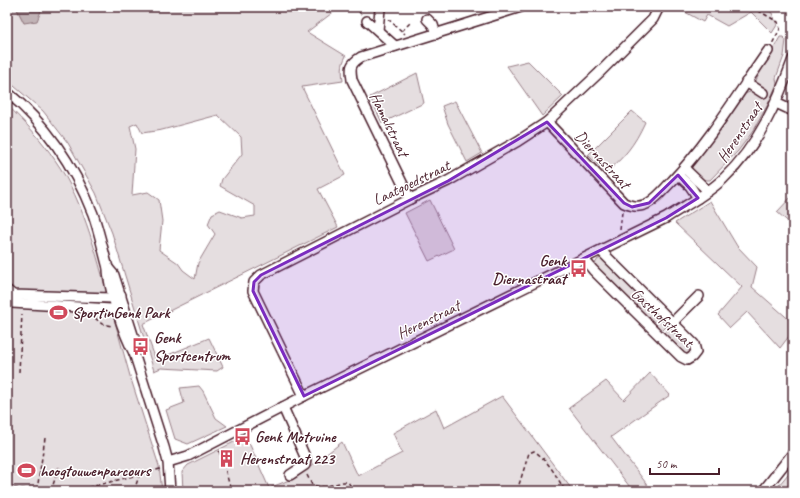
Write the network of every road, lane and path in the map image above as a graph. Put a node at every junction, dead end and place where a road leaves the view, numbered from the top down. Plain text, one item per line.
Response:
1 (520, 7) edge
2 (659, 7) edge
3 (752, 7) edge
4 (382, 12) joint
5 (428, 19) dead end
6 (367, 21) dead end
7 (410, 23) dead end
8 (378, 30) junction
9 (402, 31) junction
10 (436, 34) junction
11 (407, 36) dead end
12 (395, 46) junction
13 (768, 51) joint
14 (793, 59) edge
15 (746, 82) junction
16 (7, 92) edge
17 (763, 93) dead end
18 (776, 103) junction
19 (793, 111) edge
20 (547, 122) junction
21 (681, 171) junction
22 (708, 191) junction
23 (698, 198) junction
24 (410, 199) junction
25 (641, 206) joint
26 (622, 209) dead end
27 (620, 234) dead end
28 (601, 250) junction
29 (584, 258) junction
30 (7, 290) edge
31 (699, 296) dead end
32 (117, 297) junction
33 (7, 301) edge
34 (121, 307) junction
35 (22, 308) dead end
36 (673, 322) junction
37 (19, 372) dead end
38 (304, 396) junction
39 (282, 407) junction
40 (45, 438) dead end
41 (215, 442) junction
42 (793, 453) edge
43 (168, 462) junction
44 (302, 466) junction
45 (59, 467) dead end
46 (160, 470) dead end
47 (139, 475) junction
48 (290, 475) dead end
49 (7, 488) edge
50 (20, 490) edge
51 (37, 490) edge
52 (50, 491) edge
53 (75, 491) edge
54 (134, 491) edge
55 (170, 491) edge
56 (231, 491) edge
57 (354, 491) edge
58 (517, 491) edge
59 (565, 491) edge
60 (763, 491) edge

1 - 10 street
2 - 20 street, Laatgoedstraat
3 - 13 path
4 - 8 street
4 - 9 path
5 - 10 street
6 - 8 street
7 - 9 path
8 - 12 street
9 - 11 path
10 - 12 street
12 - 24 street, Hamalstraat
13 - 15 street, Herenstraat
14 - 18 street, Herenstraat
15 - 17 street, Herenstraat
15 - 21 street, Herenstraat
16 - 32 street
18 - 19 street
18 - 22 street, Herenstraat
20 - 24 street, Laatgoedstraat
20 - 25 street, Diernastraat
21 - 22 street
21 - 23 street
21 - 25 street, Herenstraat
22 - 23 street, Herenstraat
23 - 28 street, Herenstraat
24 - 38 street, Laatgoedstraat
26 - 27 path
28 - 29 street, Herenstraat
28 - 36 street, Gasthofstraat
29 - 36 street, Gasthofstraat
29 - 38 street, Herenstraat
30 - 32 street
31 - 36 street, Gasthofstraat
32 - 34 street
33 - 34 street
34 - 43 street
35 - 37 path
38 - 39 street, Herenstraat
39 - 41 street, Herenstraat
39 - 44 street
40 - 51 path
41 - 43 street, Herenstraat
41 - 56 path
42 - 60 street
43 - 55 street
44 - 48 street
44 - 57 path
45 - 52 path
46 - 47 path
47 - 53 path
47 - 54 path
49 - 50 path
50 - 51 path
51 - 52 path
58 - 59 path

